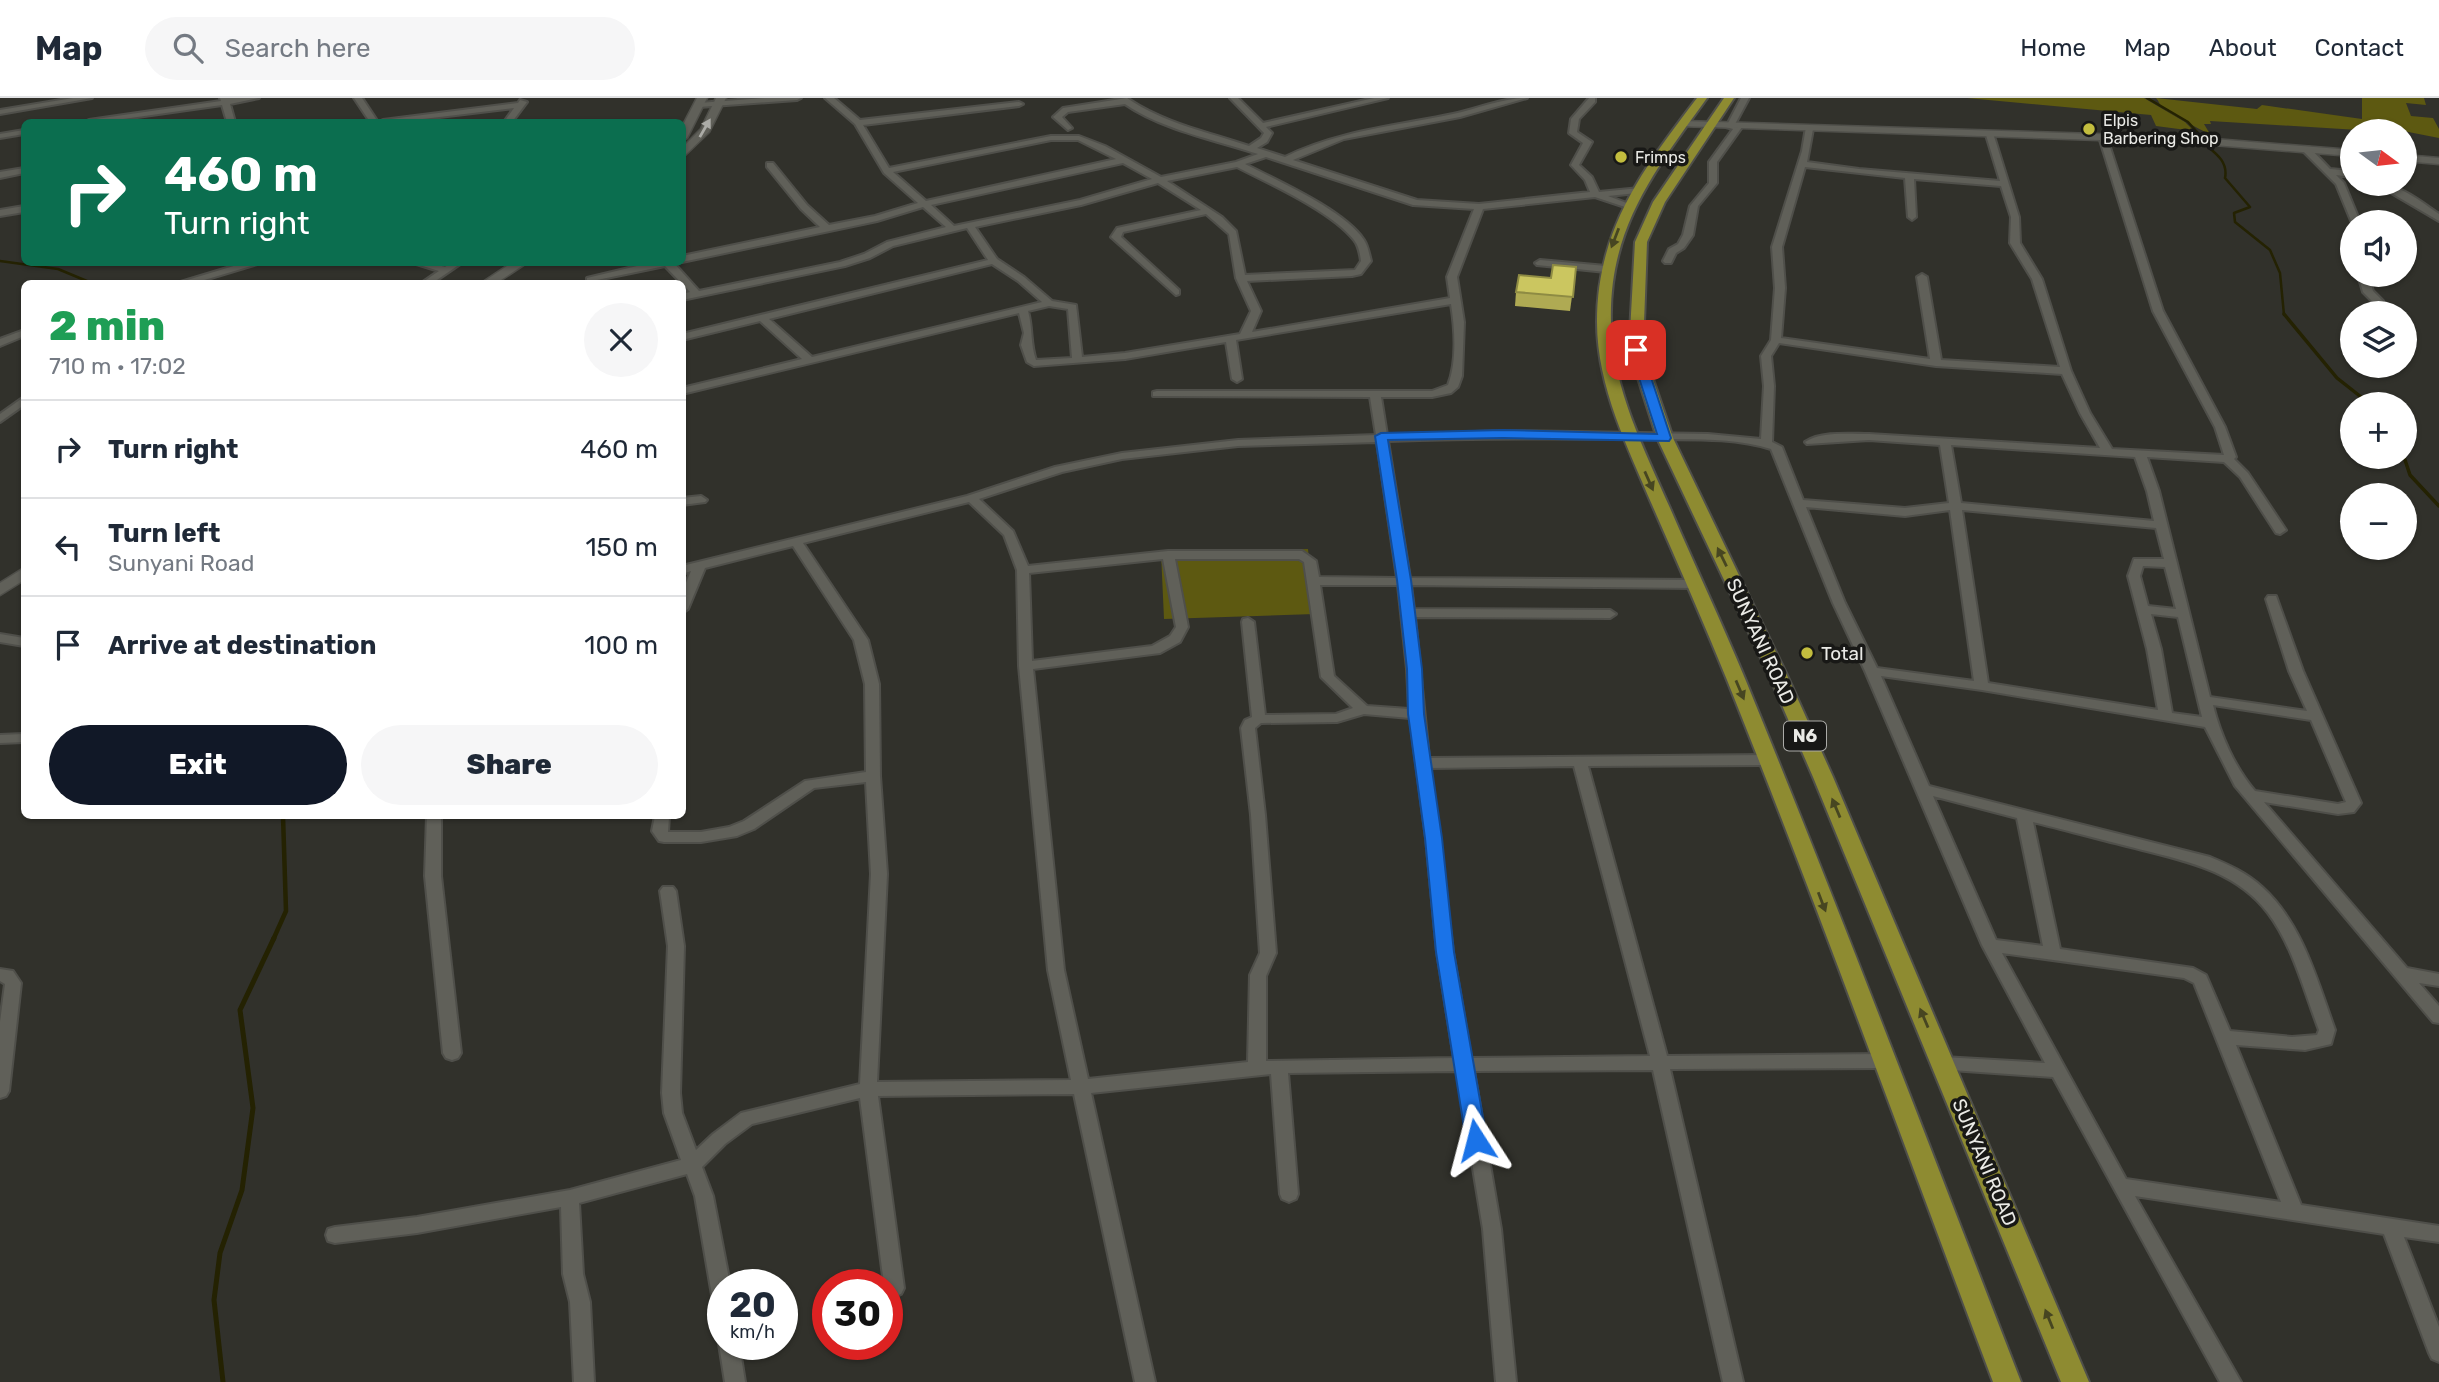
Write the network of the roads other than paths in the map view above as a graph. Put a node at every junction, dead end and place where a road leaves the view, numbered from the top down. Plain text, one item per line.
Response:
1 (88, 98) edge
2 (255, 98) edge
3 (358, 98) edge
4 (797, 98) edge
5 (830, 98) edge
6 (1234, 98) edge
7 (1334, 98) edge
8 (1384, 98) edge
9 (1523, 98) edge
10 (1702, 98) edge
11 (1729, 98) edge
12 (1745, 98) edge
13 (224, 100) edge
14 (1123, 100) edge
15 (1592, 100) dead end
16 (523, 102) edge
17 (700, 102) edge
18 (720, 102) edge
19 (1018, 104) dead end
20 (1344, 106) junction
21 (0, 112) edge
22 (107, 119) edge
23 (230, 119) edge
24 (372, 119) edge
25 (404, 119) edge
26 (510, 119) edge
27 (858, 123) junction
28 (1683, 124) junction
29 (1263, 125) junction
30 (1726, 127) junction
31 (1068, 128) dead end
32 (1809, 129) junction
33 (686, 130) edge
34 (21, 132) edge
35 (1990, 135) junction
36 (0, 136) edge
37 (2103, 137) junction
38 (1251, 148) junction
39 (2306, 149) junction
40 (686, 151) edge
41 (2340, 152) edge
42 (1265, 154) junction
43 (1124, 160) junction
44 (1286, 160) junction
45 (2417, 160) edge
46 (2438, 162) edge
47 (1238, 163) junction
48 (1802, 164) junction
49 (770, 165) dead end
50 (887, 171) junction
51 (2329, 171) junction
52 (21, 172) edge
53 (2340, 172) edge
54 (0, 175) edge
55 (1909, 176) junction
56 (1159, 180) junction
57 (2005, 184) junction
58 (1597, 195) junction
59 (2406, 196) edge
60 (1632, 197) junction
61 (924, 204) junction
62 (1479, 207) junction
63 (21, 210) edge
64 (2351, 210) edge
65 (1208, 211) junction
66 (0, 213) edge
67 (1912, 217) dead end
68 (2439, 218) edge
69 (969, 225) junction
70 (827, 229) junction
71 (953, 229) junction
72 (686, 258) edge
73 (994, 261) junction
74 (1668, 261) dead end
75 (1540, 264) dead end
76 (245, 266) edge
77 (431, 266) edge
78 (454, 266) edge
79 (498, 266) edge
80 (515, 266) edge
81 (643, 266) edge
82 (671, 266) edge
83 (1606, 269) junction
84 (448, 270) junction
85 (1922, 277) dead end
86 (1241, 278) junction
87 (193, 280) edge
88 (431, 280) edge
89 (475, 280) edge
90 (493, 280) edge
91 (590, 280) dead end
92 (684, 280) edge
93 (686, 282) edge
94 (2367, 287) edge
95 (1176, 292) dead end
96 (697, 294) junction
97 (686, 295) edge
98 (1457, 300) junction
99 (2378, 301) edge
100 (1049, 303) junction
101 (1023, 309) junction
102 (762, 317) junction
103 (21, 334) edge
104 (686, 336) edge
105 (1243, 337) junction
106 (1231, 339) junction
107 (1776, 340) junction
108 (0, 343) edge
109 (808, 359) junction
110 (1077, 361) junction
111 (1936, 363) junction
112 (2066, 371) junction
113 (1237, 379) dead end
114 (686, 390) edge
115 (1157, 394) dead end
116 (1376, 395) junction
117 (21, 402) edge
118 (0, 419) edge
119 (1381, 436) junction
120 (1630, 437) junction
121 (1665, 438) junction
122 (1811, 442) dead end
123 (1766, 443) junction
124 (1945, 443) junction
125 (2108, 452) junction
126 (2140, 455) junction
127 (2228, 459) junction
128 (971, 498) junction
129 (701, 500) dead end
130 (686, 502) edge
131 (1798, 503) junction
132 (1957, 506) junction
133 (2160, 525) junction
134 (2280, 530) dead end
135 (797, 543) junction
136 (1168, 555) junction
137 (21, 561) edge
138 (2171, 563) junction
139 (699, 567) junction
140 (686, 569) edge
141 (1023, 570) junction
142 (21, 575) edge
143 (0, 576) edge
144 (1404, 580) junction
145 (1315, 581) junction
146 (1694, 584) junction
147 (0, 590) edge
148 (686, 599) edge
149 (2272, 599) dead end
150 (2144, 609) junction
151 (1408, 613) junction
152 (1610, 614) dead end
153 (2184, 614) junction
154 (1248, 622) dead end
155 (0, 638) edge
156 (21, 642) edge
157 (1026, 666) junction
158 (1872, 671) junction
159 (1982, 685) junction
160 (2205, 700) junction
161 (1363, 710) junction
162 (1416, 714) junction
163 (2166, 716) junction
164 (2317, 717) junction
165 (1259, 719) junction
166 (2210, 723) junction
167 (21, 738) edge
168 (0, 739) edge
169 (1765, 760) junction
170 (1424, 763) junction
171 (1580, 763) junction
172 (873, 776) junction
173 (1923, 789) junction
174 (2250, 795) junction
175 (2024, 815) junction
176 (434, 819) edge
177 (661, 819) edge
178 (668, 891) dead end
179 (1990, 945) junction
180 (2053, 955) junction
181 (2404, 974) junction
182 (0, 975) edge
183 (2439, 980) edge
184 (2439, 1017) edge
185 (2226, 1037) junction
186 (452, 1053) dead end
187 (1883, 1061) junction
188 (1660, 1063) junction
189 (1464, 1064) junction
190 (1943, 1064) junction
191 (1279, 1066) junction
192 (1257, 1067) junction
193 (2058, 1071) junction
194 (1082, 1087) junction
195 (868, 1089) junction
196 (0, 1091) edge
197 (694, 1164) junction
198 (2120, 1186) junction
199 (1289, 1194) dead end
200 (570, 1198) junction
201 (2294, 1211) junction
202 (2391, 1227) junction
203 (2439, 1234) edge
204 (335, 1236) dead end
205 (718, 1269) edge
206 (891, 1269) edge
207 (2439, 1353) edge
208 (732, 1360) edge
209 (584, 1382) edge
210 (735, 1382) edge
211 (1145, 1382) edge
212 (1506, 1382) edge
213 (1733, 1382) edge
214 (2007, 1382) edge
215 (2075, 1382) edge
216 (2231, 1382) edge

1 - 21 street
2 - 13 street
3 - 24 street
4 - 18 street
5 - 27 street
6 - 29 street
7 - 20 street
8 - 20 street
9 - 44 street
10 - 28 main road, N6
11 - 30 main road, SUNYANI ROAD / N6
12 - 30 street
13 - 22 street
13 - 23 street
14 - 31 street
14 - 38 street
15 - 58 street
16 - 25 street
16 - 26 street
17 - 18 street
17 - 33 street
40 -> 18 street
19 - 27 street
20 - 29 street
27 - 50 street
28 - 30 street
28 - 60 main road, N6
29 - 38 street
30 - 32 street
30 - 74 street
30 - 121 main road, SUNYANI ROAD / N6
32 - 35 street
32 - 48 street
34 - 36 street
35 - 37 street
35 - 57 street
37 - 39 street
37 - 127 street
38 - 42 street
39 - 41 street
39 - 51 street
42 - 44 street
42 - 47 street
43 - 50 street
43 - 56 street
43 - 61 street
44 - 62 street
45 - 46 street
47 - 56 street
47 - 86 street
48 - 55 street
48 - 107 street
49 - 70 street
50 - 61 street
51 - 53 street
51 - 64 street
52 - 54 street
55 - 57 street
55 - 67 street
56 - 65 street
56 - 69 street
57 - 112 street
58 - 60 street
58 - 60 street
58 - 62 street
59 - 68 street
60 -> 83 main road, N6
61 - 70 street
61 - 71 street
62 - 98 street
63 - 66 street
65 - 86 street
65 - 95 street
69 - 71 street
69 - 73 street
70 - 72 street
71 - 96 street
73 - 100 street
73 - 102 street
75 - 83 street
76 - 87 street
77 - 84 street
78 - 84 street
79 - 89 street
80 - 90 street
81 - 91 street
82 - 92 street
83 - 120 main road, N6
84 - 88 street
85 - 111 street
86 - 105 street
93 - 96 street
94 - 99 street
96 - 97 street
98 - 105 street
98 - 116 street
100 - 101 street
100 - 110 street
101 - 109 street
101 - 110 street
102 - 104 street
102 - 109 street
103 - 108 street
105 - 106 street
106 - 110 street
106 - 113 street
107 - 111 street
107 - 123 street
109 - 114 street
111 - 112 street
112 - 125 street
115 - 116 street
116 - 119 street
117 - 118 street
119 - 120 street
119 - 128 street
119 - 144 street
120 - 121 street
120 -> 146 main road, N6
121 - 123 street
190 -> 121 main road, SUNYANI ROAD / N6
122 - 124 street
123 - 131 street
124 - 125 street
124 - 132 street
125 - 126 street
126 - 127 street
126 - 133 street
127 - 134 street
128 - 135 street
128 - 141 street
129 - 130 street
131 - 132 street
131 - 158 street
132 - 133 street
132 - 159 street
133 - 138 street
135 - 139 street
135 - 172 street
136 - 141 street
136 - 145 street
136 - 157 street
137 - 143 street
138 - 150 street
138 - 153 street
139 - 140 street
139 - 148 street
141 - 157 street
142 - 147 street
144 - 145 street
144 - 146 street
144 - 151 street
145 - 161 street
146 -> 169 main road, N6
149 - 164 street
150 - 153 street
150 - 163 street
151 - 152 street
151 - 162 street
153 - 160 street
154 - 165 street
155 - 156 street
157 - 194 street
158 - 159 street
158 - 173 street
159 - 163 street
160 - 164 street
160 - 166 street
161 - 162 street
161 - 165 street
162 - 170 street
163 - 166 street
164 - 174 street
165 - 192 street
166 - 174 street
167 - 168 street
169 - 171 street
169 -> 187 main road, N6
170 - 171 street
170 - 189 street
171 - 188 street
172 - 177 street
172 - 195 street
173 - 175 street
173 - 179 street
174 - 181 street
175 - 180 street
175 - 185 street
176 - 186 street
178 - 197 street
179 - 180 street
179 - 193 street
180 - 185 street
181 - 183 street
181 - 184 street
182 - 196 street
185 - 201 street
187 - 188 street
187 - 214 main road, N6
188 - 189 street
188 - 213 street
189 - 191 street
189 - 212 street
190 - 193 street
215 -> 190 main road, SUNYANI ROAD / N6
191 - 192 street
191 - 199 street
192 - 194 street
193 - 198 street
194 - 195 street
194 - 211 street
195 - 197 street
195 - 206 street
197 - 200 street
197 - 205 street
198 - 201 street
198 - 216 street
200 - 204 street
200 - 209 street
201 - 202 street
202 - 203 street
202 - 207 street
208 - 210 street

